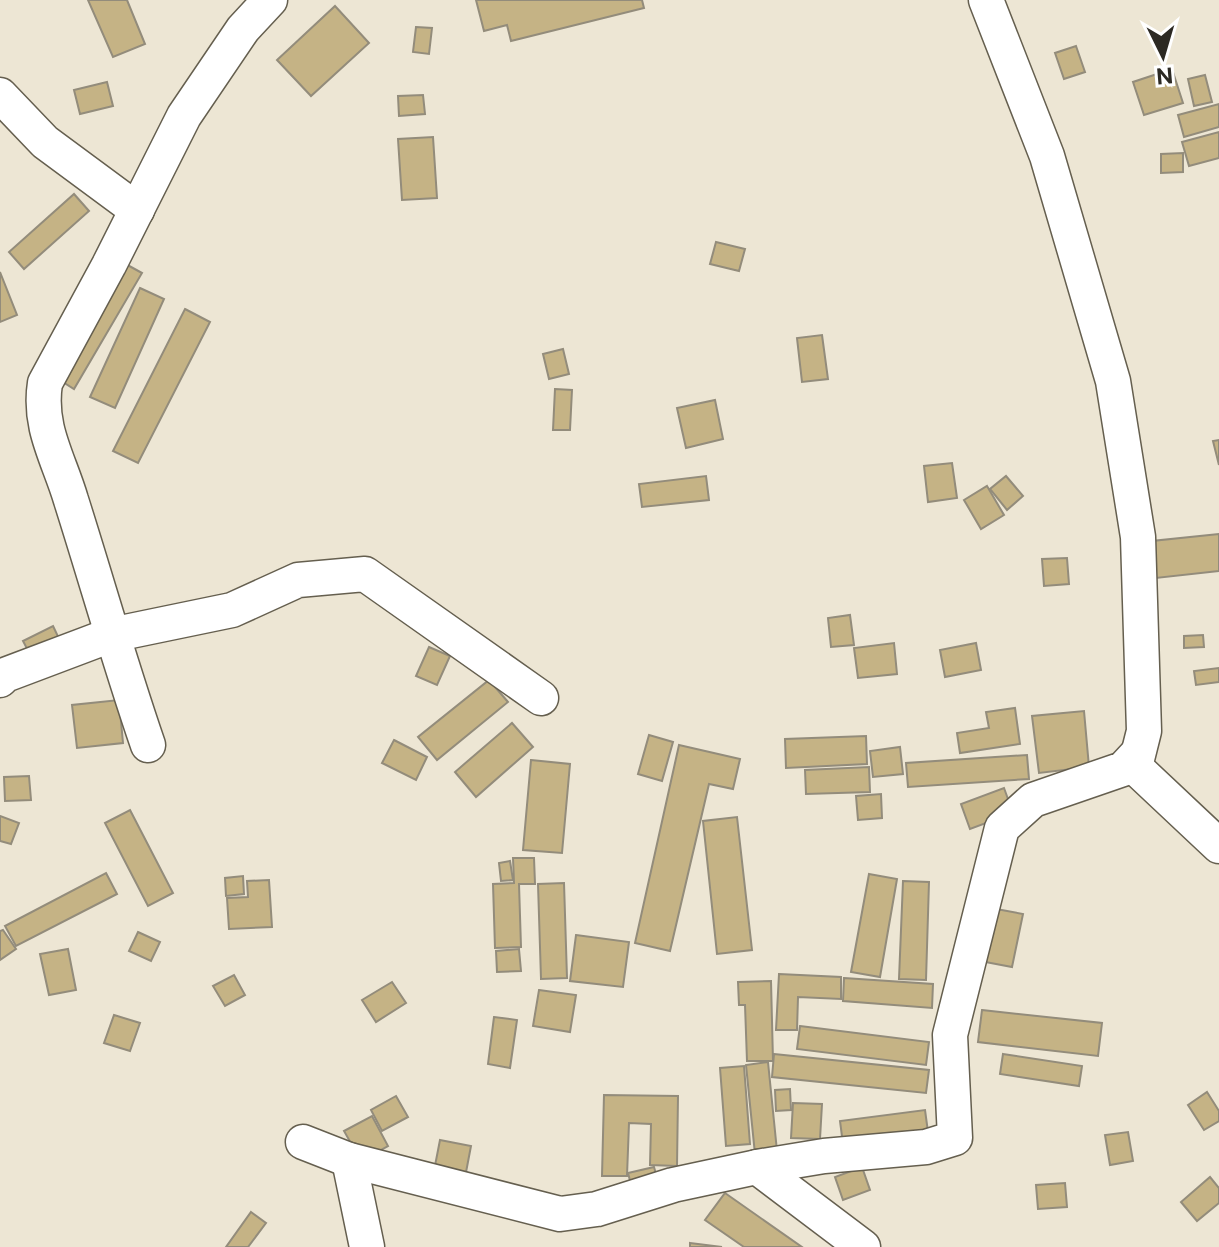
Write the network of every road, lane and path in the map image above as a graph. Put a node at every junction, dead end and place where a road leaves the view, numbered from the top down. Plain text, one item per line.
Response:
1 (270, 0) edge
2 (986, 0) edge
3 (0, 95) edge
4 (137, 210) junction
5 (111, 635) junction
6 (0, 680) edge
7 (541, 698) dead end
8 (148, 745) dead end
9 (1137, 754) junction
10 (1219, 846) edge
11 (303, 1142) dead end
12 (349, 1160) junction
13 (757, 1167) junction
14 (367, 1247) edge
15 (863, 1247) edge

1 - 4 street
2 - 9 street
3 - 4 street
4 - 5 street
5 - 6 street
5 - 7 street
5 - 8 street
9 - 10 street
9 - 13 street
11 - 12 street
12 - 13 street
12 - 14 street
13 - 15 street

